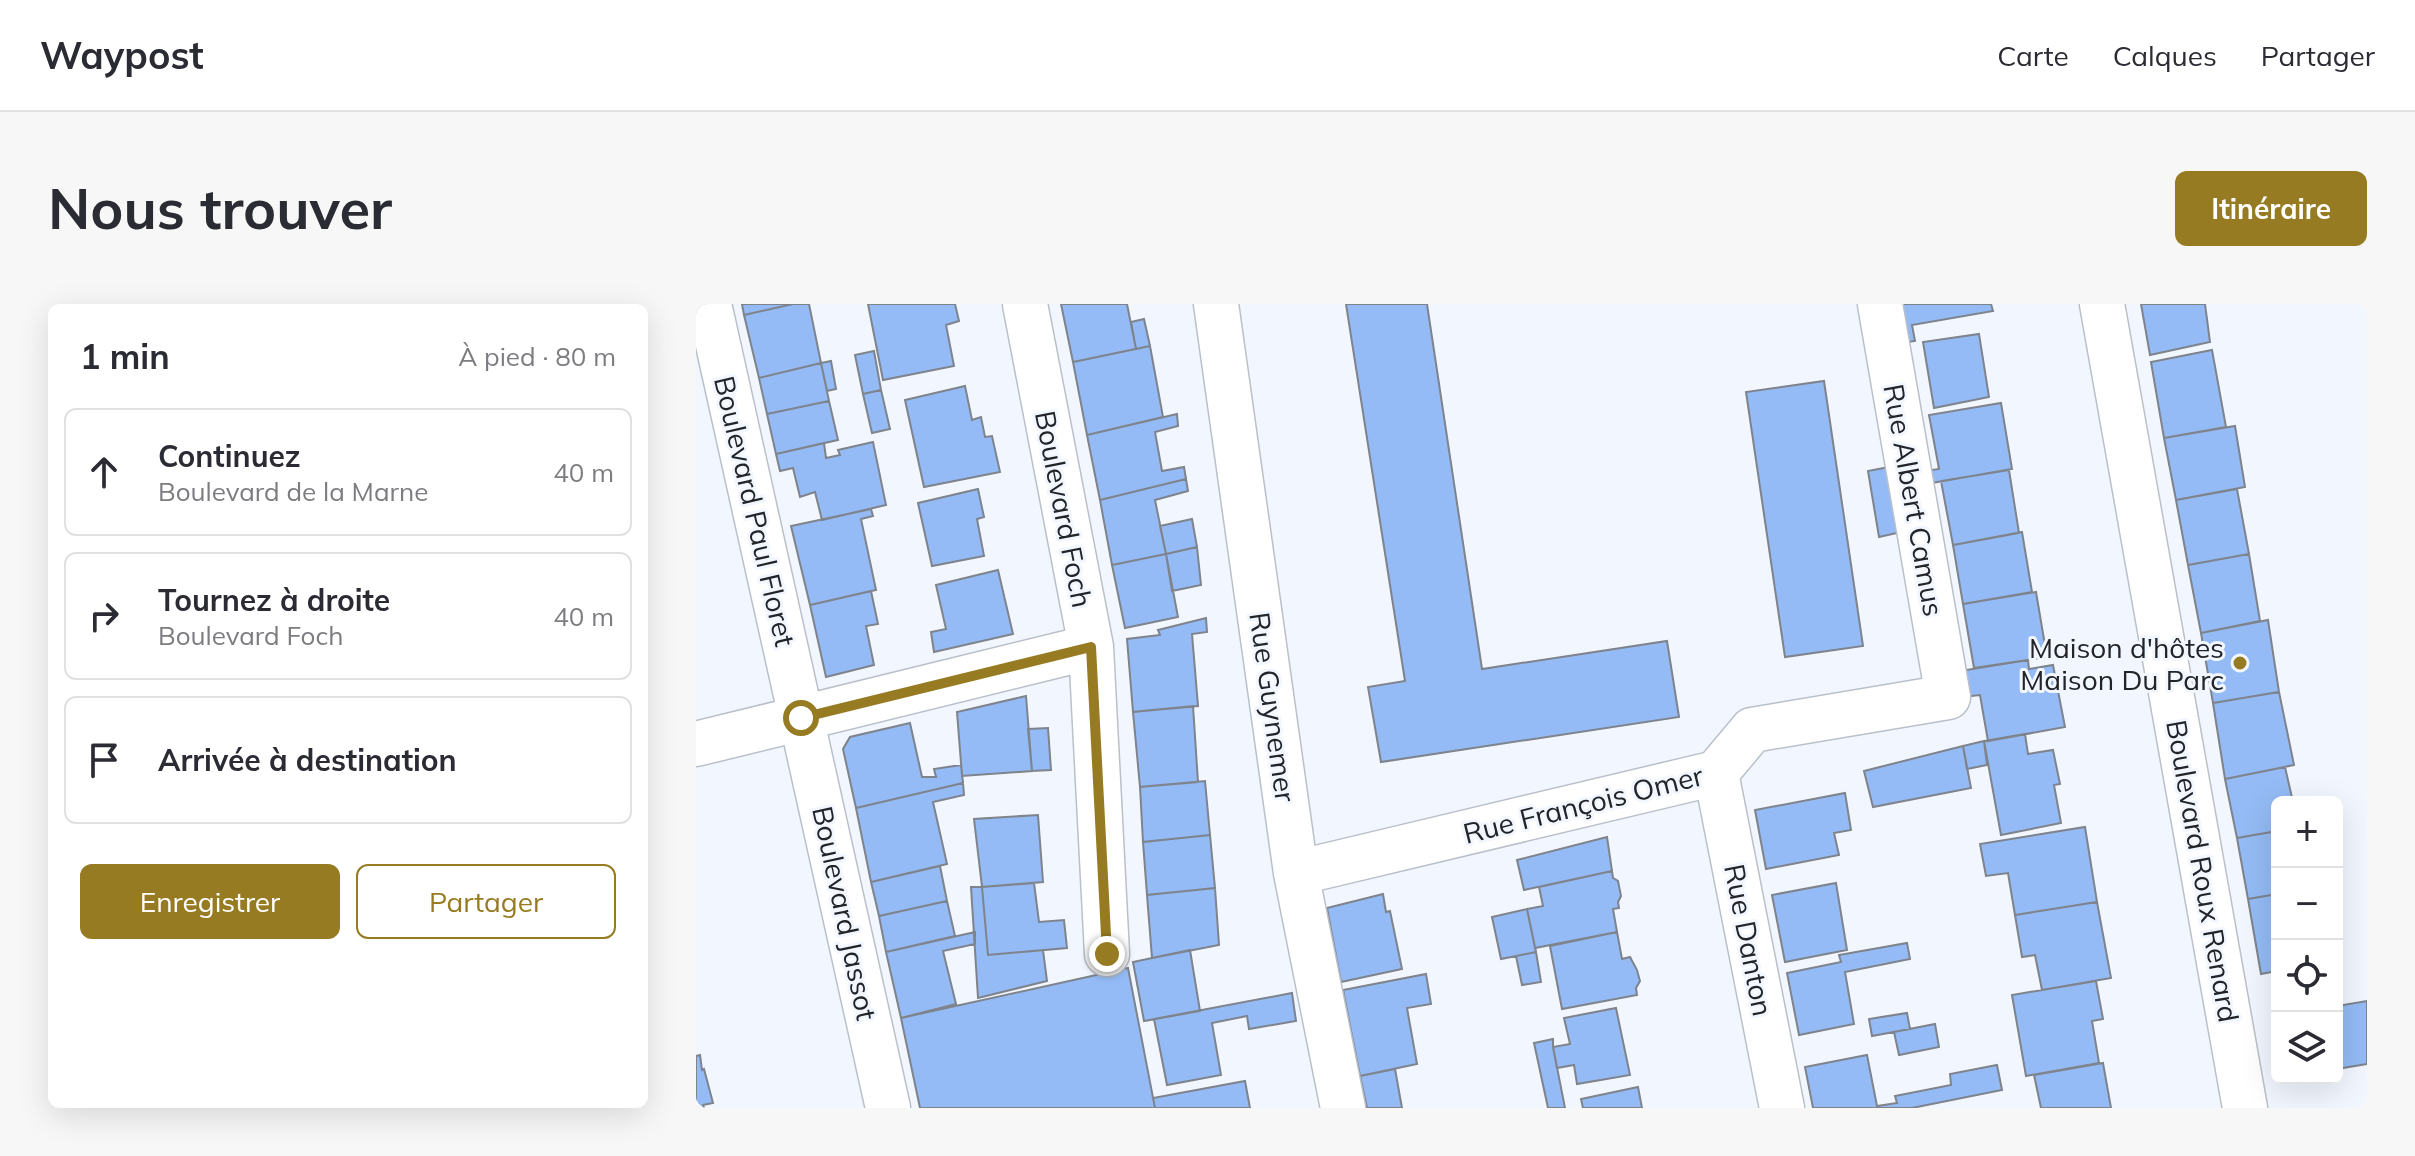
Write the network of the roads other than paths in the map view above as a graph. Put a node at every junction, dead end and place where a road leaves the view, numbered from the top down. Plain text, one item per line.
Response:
1 (709, 304) edge
2 (1025, 304) edge
3 (1216, 304) edge
4 (1880, 304) edge
5 (2102, 304) edge
6 (1091, 647) junction
7 (1948, 697) joint
8 (801, 718) junction
9 (696, 744) edge
10 (1716, 773) junction
11 (1296, 873) junction
12 (1107, 954) dead end
13 (888, 1108) edge
14 (1343, 1108) edge
15 (1782, 1108) edge
16 (2245, 1108) edge

1 - 8 street, Boulevard Paul Floret
2 - 6 street, Boulevard Foch
3 - 11 street, Rue Guynemer
4 - 7 street, Rue Albert Camus
5 - 16 street, Boulevard Roux Renard
6 - 8 street
6 - 12 street, Boulevard Foch
7 - 10 street, Rue François Omer
8 - 9 street
8 - 13 street, Boulevard Jassot
10 - 11 street, Rue François Omer
10 - 15 street, Rue Danton
11 - 14 street, Rue Guynemer

